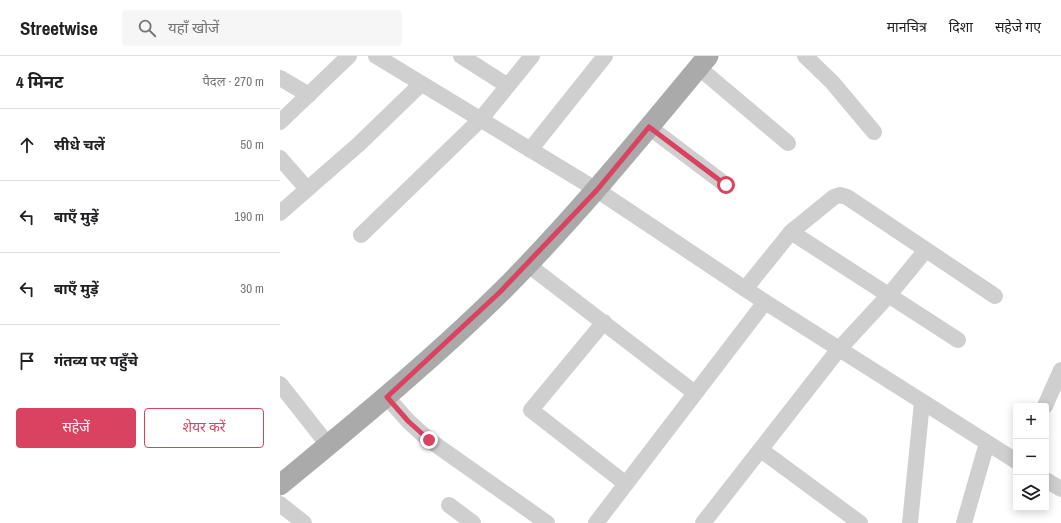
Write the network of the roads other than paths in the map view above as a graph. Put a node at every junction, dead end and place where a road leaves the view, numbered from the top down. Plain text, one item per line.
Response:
1 (349, 56) edge
2 (376, 56) edge
3 (461, 56) edge
4 (532, 56) edge
5 (605, 56) edge
6 (805, 56) edge
7 (703, 62) edge
8 (280, 78) edge
9 (421, 84) junction
10 (508, 86) junction
11 (309, 95) junction
12 (480, 120) junction
13 (280, 122) edge
14 (649, 127) junction
15 (874, 132) dead end
16 (788, 143) dead end
17 (530, 150) junction
18 (280, 158) edge
19 (726, 185) dead end
20 (308, 189) junction
21 (597, 190) junction
22 (280, 213) edge
23 (792, 232) junction
24 (361, 235) dead end
25 (926, 250) junction
26 (527, 264) junction
27 (745, 289) junction
28 (889, 295) junction
29 (995, 296) dead end
30 (765, 302) junction
31 (604, 322) junction
32 (958, 340) dead end
33 (838, 349) junction
34 (1061, 370) edge
35 (280, 384) edge
36 (695, 393) junction
37 (387, 397) junction
38 (922, 402) junction
39 (1046, 403) edge
40 (987, 443) junction
41 (328, 446) junction
42 (761, 450) junction
43 (1013, 459) edge
44 (1049, 482) edge
45 (626, 484) junction
46 (280, 485) edge
47 (1061, 489) edge
48 (280, 504) edge
49 (449, 505) dead end
50 (709, 521) edge
51 (304, 523) edge
52 (473, 523) edge
53 (547, 523) edge
54 (596, 523) edge
55 (860, 523) edge
56 (910, 523) edge
57 (964, 523) edge

1 - 11 street
2 - 9 street
3 - 10 street
4 - 10 street
5 - 17 street
6 - 15 street
7 - 14 main road
7 - 16 street
8 - 11 street
9 - 12 street
9 - 20 street
10 - 12 street
11 - 13 street
12 - 17 street
12 - 24 street
14 - 19 street
14 - 21 main road
17 - 21 street
18 - 20 street
20 - 22 street
21 - 26 main road
21 - 27 street
23 - 25 street
23 - 27 street
23 - 28 street
25 - 28 street
25 - 29 street
26 - 31 street
26 - 37 main road
27 - 30 street
28 - 32 street
28 - 33 street
30 - 33 street
30 - 36 street
31 - 36 street
31 - 45 street
33 - 38 street
33 - 42 street
34 - 39 street
35 - 41 street
36 - 45 street
37 - 41 main road
37 - 53 street
38 - 40 street
38 - 56 street
40 - 43 street
40 - 57 street
41 - 46 main road
42 - 50 street
42 - 55 street
44 - 47 street
45 - 54 street
48 - 51 street
49 - 52 street

